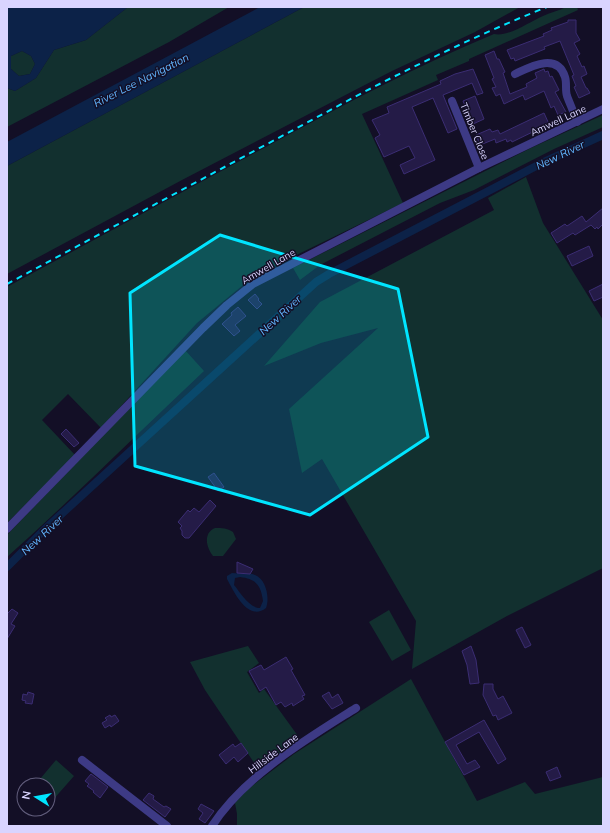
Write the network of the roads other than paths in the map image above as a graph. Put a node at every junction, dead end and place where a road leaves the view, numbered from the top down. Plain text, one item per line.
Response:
1 (515, 74) dead end
2 (452, 101) dead end
3 (603, 109) edge
4 (577, 122) junction
5 (479, 168) junction
6 (7, 529) edge
7 (356, 708) dead end
8 (82, 760) dead end
9 (167, 826) edge
10 (212, 826) edge

1 - 4 street
2 - 5 street, Timber Close
3 - 4 street, Amwell Lane
4 - 5 street, Amwell Lane
5 - 6 street, Amwell Lane
7 - 10 street, Hillside Lane
8 - 9 street

